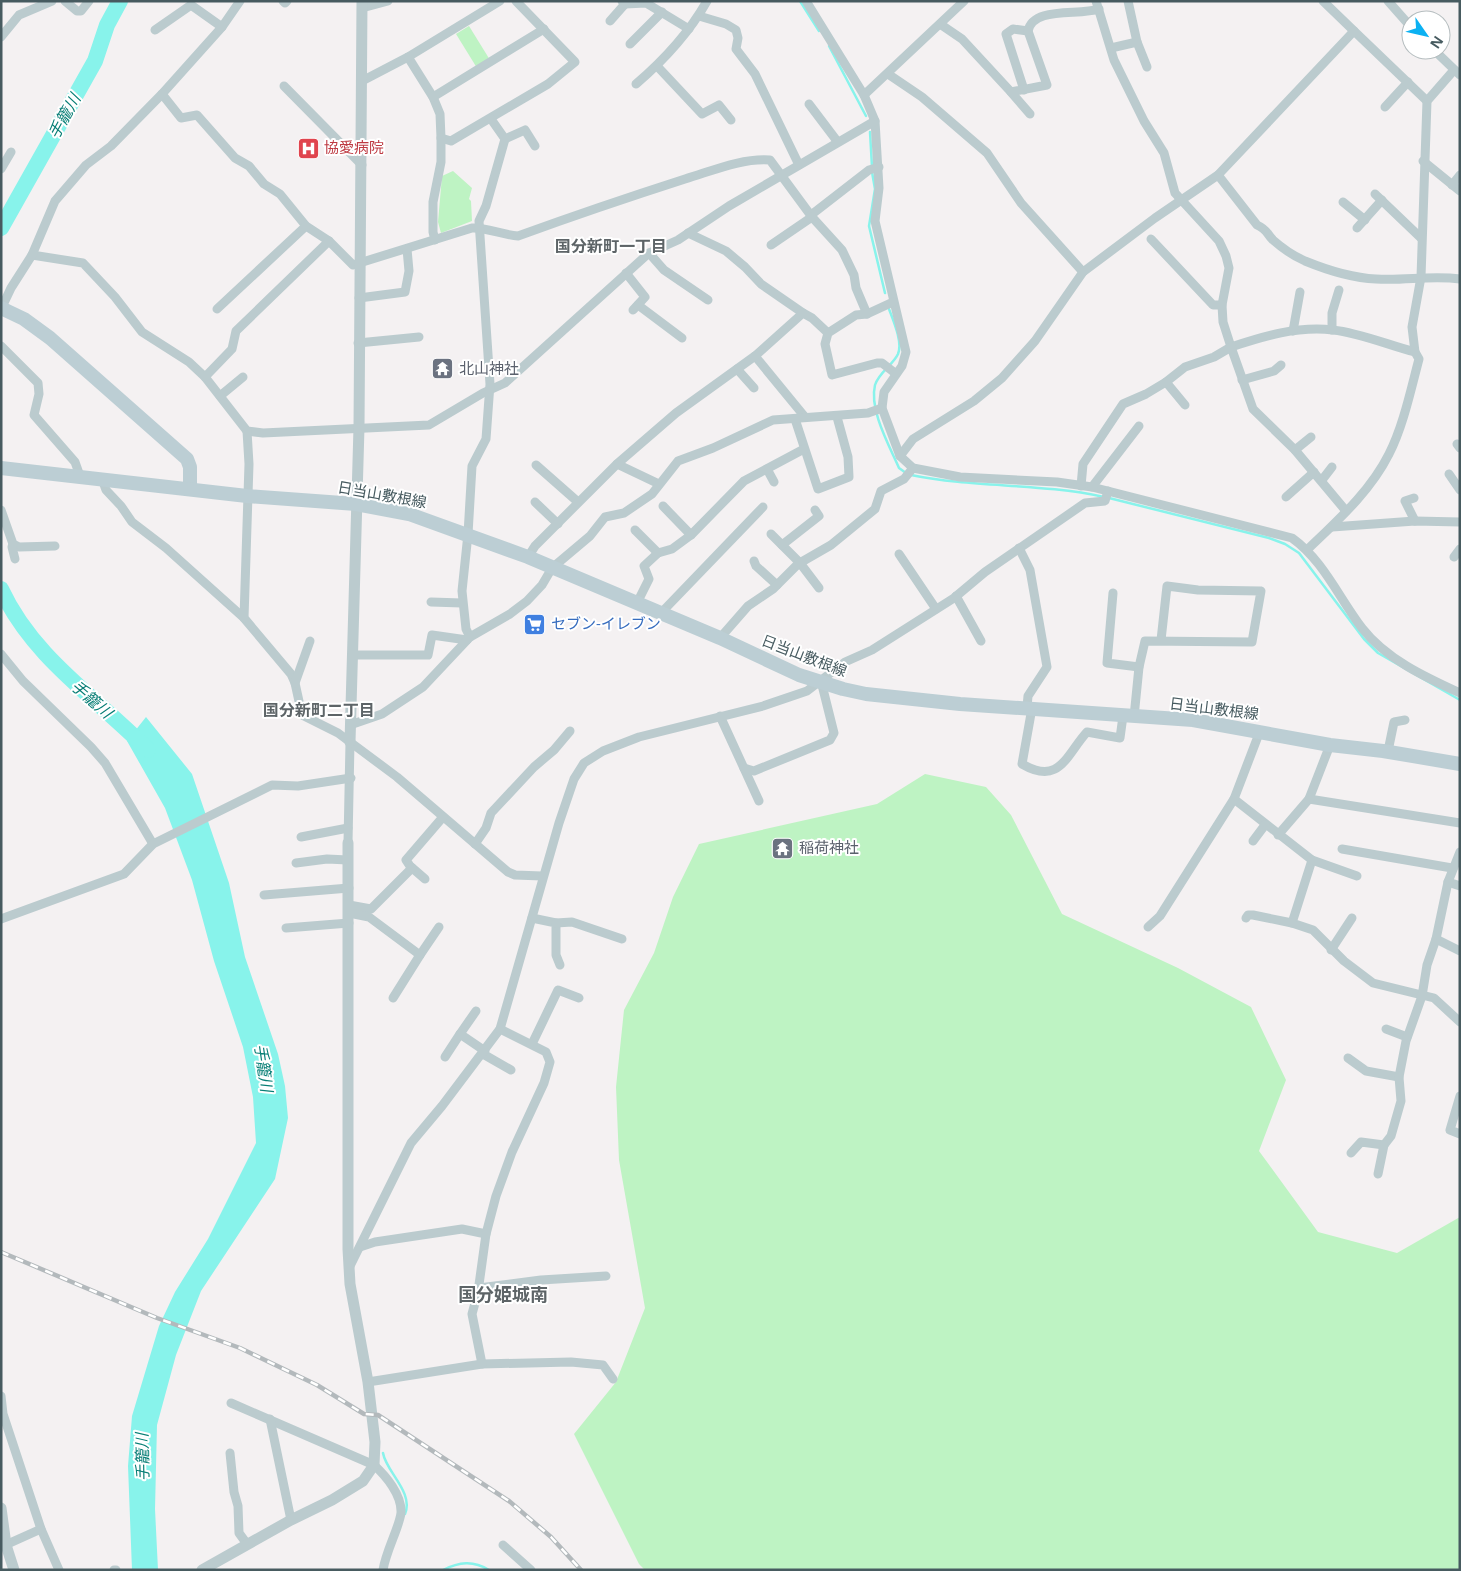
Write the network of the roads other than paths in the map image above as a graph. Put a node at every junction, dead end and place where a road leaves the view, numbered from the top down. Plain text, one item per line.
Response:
1 (52, 1) edge
2 (65, 1) edge
3 (89, 1) edge
4 (240, 1) edge
5 (283, 1) edge
6 (288, 1) edge
7 (388, 1) edge
8 (500, 1) edge
9 (516, 1) edge
10 (707, 1) edge
11 (806, 1) edge
12 (964, 1) edge
13 (1128, 1) edge
14 (1323, 1) edge
15 (1388, 1) edge
16 (624, 3) edge
17 (362, 5) edge
18 (1098, 5) edge
19 (662, 12) junction
20 (699, 16) junction
21 (1401, 16) edge
22 (610, 21) dead end
23 (940, 24) junction
24 (222, 27) junction
25 (544, 29) junction
26 (155, 30) dead end
27 (689, 30) junction
28 (1028, 31) junction
29 (1354, 31) junction
30 (1, 38) edge
31 (1138, 42) junction
32 (630, 44) dead end
33 (1111, 48) junction
34 (408, 57) junction
35 (1444, 60) edge
36 (657, 66) junction
37 (1147, 67) dead end
38 (1457, 72) edge
39 (888, 74) junction
40 (362, 80) junction
41 (1408, 82) junction
42 (636, 84) dead end
43 (284, 86) dead end
44 (1024, 90) junction
45 (1011, 92) junction
46 (162, 94) junction
47 (864, 94) junction
48 (434, 97) junction
49 (1427, 102) junction
50 (809, 104) dead end
51 (1386, 107) dead end
52 (1030, 114) dead end
53 (491, 119) junction
54 (731, 120) dead end
55 (875, 121) junction
56 (441, 138) junction
57 (505, 139) junction
58 (838, 141) junction
59 (535, 146) dead end
60 (11, 152) dead end
61 (1423, 161) junction
62 (362, 165) junction
63 (799, 165) junction
64 (875, 168) junction
65 (1, 169) edge
66 (781, 175) junction
67 (1218, 175) junction
68 (1460, 175) edge
69 (1452, 185) junction
70 (1460, 191) edge
71 (1375, 194) dead end
72 (1382, 200) junction
73 (1180, 201) junction
74 (1343, 202) dead end
75 (812, 216) junction
76 (1365, 220) junction
77 (306, 226) junction
78 (479, 227) junction
79 (1357, 228) dead end
80 (688, 233) junction
81 (1421, 238) junction
82 (1151, 239) dead end
83 (329, 240) junction
84 (436, 240) junction
85 (771, 245) dead end
86 (407, 249) junction
87 (649, 254) junction
88 (32, 255) junction
89 (360, 264) junction
90 (1083, 272) junction
91 (626, 273) junction
92 (1421, 277) junction
93 (1460, 278) edge
94 (1339, 290) dead end
95 (1300, 292) dead end
96 (359, 298) junction
97 (708, 300) dead end
98 (893, 302) junction
99 (1222, 305) junction
100 (1, 308) edge
101 (217, 309) dead end
102 (803, 313) junction
103 (868, 314) junction
104 (1332, 330) junction
105 (1293, 331) junction
106 (828, 333) junction
107 (419, 337) dead end
108 (682, 338) dead end
109 (358, 343) junction
110 (1, 346) edge
111 (1231, 347) junction
112 (1415, 352) junction
113 (754, 356) junction
114 (1281, 365) dead end
115 (737, 369) junction
116 (893, 372) junction
117 (205, 377) junction
118 (243, 377) dead end
119 (1242, 380) junction
120 (1166, 382) junction
121 (754, 388) dead end
122 (489, 390) junction
123 (220, 396) junction
124 (1185, 405) dead end
125 (882, 408) junction
126 (805, 417) junction
127 (836, 417) junction
128 (795, 419) junction
129 (1139, 426) dead end
130 (359, 427) junction
131 (247, 431) junction
132 (1311, 437) dead end
133 (804, 449) junction
134 (1296, 450) junction
135 (900, 456) junction
136 (617, 464) junction
137 (536, 465) dead end
138 (1332, 466) dead end
139 (1, 468) edge
140 (767, 469) junction
141 (912, 469) junction
142 (1314, 472) junction
143 (1449, 474) dead end
144 (80, 476) junction
145 (102, 479) junction
146 (1322, 480) junction
147 (774, 482) dead end
148 (659, 484) junction
149 (1081, 486) junction
150 (190, 488) junction
151 (1092, 488) junction
152 (1460, 490) edge
153 (247, 496) junction
154 (1107, 496) junction
155 (1286, 498) dead end
156 (1414, 498) dead end
157 (535, 502) dead end
158 (578, 502) junction
159 (356, 504) junction
160 (663, 506) dead end
161 (763, 507) dead end
162 (1, 510) edge
163 (815, 510) dead end
164 (1346, 511) junction
165 (1415, 521) junction
166 (1460, 523) edge
167 (558, 524) junction
168 (1332, 526) junction
169 (635, 530) dead end
170 (468, 534) junction
171 (771, 534) dead end
172 (691, 535) junction
173 (14, 544) junction
174 (55, 546) dead end
175 (782, 546) junction
176 (1019, 548) junction
177 (1460, 549) edge
178 (1307, 550) junction
179 (658, 553) junction
180 (899, 554) dead end
181 (528, 557) junction
182 (1454, 557) dead end
183 (15, 559) dead end
184 (754, 561) dead end
185 (800, 563) junction
186 (552, 568) junction
187 (777, 585) junction
188 (819, 588) dead end
189 (1113, 594) dead end
190 (956, 596) junction
191 (431, 602) dead end
192 (462, 603) junction
193 (638, 603) junction
194 (936, 609) junction
195 (661, 613) junction
196 (244, 618) junction
197 (720, 638) junction
198 (468, 639) junction
199 (1161, 640) junction
200 (310, 641) dead end
201 (981, 641) dead end
202 (1, 654) edge
203 (353, 655) junction
204 (1139, 667) junction
205 (820, 681) junction
206 (295, 683) junction
207 (1460, 693) edge
208 (1030, 708) junction
209 (720, 716) junction
210 (1129, 717) junction
211 (1405, 720) dead end
212 (350, 725) junction
213 (570, 731) dead end
214 (1260, 731) junction
215 (350, 742) junction
216 (1330, 745) junction
217 (1388, 752) junction
218 (1460, 764) edge
219 (744, 768) junction
220 (351, 778) junction
221 (1234, 799) junction
222 (1309, 799) junction
223 (759, 801) dead end
224 (443, 817) junction
225 (1460, 823) edge
226 (1265, 824) junction
227 (348, 828) junction
228 (1278, 835) junction
229 (301, 837) dead end
230 (1253, 841) dead end
231 (155, 843) junction
232 (348, 844) joint
233 (475, 844) junction
234 (1342, 849) dead end
235 (1460, 852) edge
236 (348, 860) junction
237 (1312, 860) junction
238 (296, 863) dead end
239 (412, 868) junction
240 (1452, 868) junction
241 (542, 876) junction
242 (1357, 876) dead end
243 (425, 879) dead end
244 (1448, 882) junction
245 (1460, 886) edge
246 (349, 888) junction
247 (264, 895) dead end
248 (349, 914) junction
249 (532, 918) junction
250 (1246, 918) dead end
251 (1352, 918) dead end
252 (1, 919) edge
253 (556, 923) junction
254 (1292, 923) junction
255 (1148, 927) dead end
256 (286, 928) dead end
257 (439, 928) dead end
258 (622, 939) dead end
259 (1436, 939) junction
260 (1331, 950) junction
261 (1460, 951) edge
262 (420, 955) junction
263 (560, 965) dead end
264 (1422, 996) junction
265 (393, 998) dead end
266 (579, 998) dead end
267 (476, 1012) dead end
268 (1460, 1022) edge
269 (1386, 1028) dead end
270 (500, 1029) junction
271 (460, 1034) junction
272 (1407, 1037) junction
273 (532, 1044) junction
274 (484, 1052) junction
275 (445, 1056) dead end
276 (1348, 1058) dead end
277 (511, 1070) dead end
278 (1399, 1076) junction
279 (1460, 1096) edge
280 (1460, 1134) edge
281 (1384, 1145) junction
282 (1351, 1153) dead end
283 (1378, 1174) dead end
284 (486, 1234) junction
285 (360, 1248) junction
286 (349, 1268) junction
287 (606, 1276) dead end
288 (479, 1288) junction
289 (482, 1364) junction
290 (613, 1379) dead end
291 (368, 1382) junction
292 (1, 1396) edge
293 (231, 1402) dead end
294 (270, 1419) junction
295 (230, 1453) dead end
296 (374, 1465) junction
297 (1, 1508) edge
298 (291, 1520) junction
299 (40, 1529) junction
300 (247, 1544) junction
301 (503, 1545) dead end
302 (4, 1546) edge
303 (205, 1569) edge
304 (14, 1570) edge
305 (59, 1570) edge
306 (383, 1570) edge
307 (531, 1570) edge

1 - 30 street
2 - 3 street
4 - 24 street
5 - 6 street
7 - 17 street
8 - 34 street
9 - 25 street
10 - 20 street
11 - 47 street
12 - 23 street
13 - 31 street
14 - 29 street
15 - 21 street
16 - 19 street
16 - 22 street
17 - 40 street
18 - 28 street
18 - 33 street
19 - 27 street
19 - 32 street
20 - 27 street
20 - 63 street
23 - 39 street
23 - 45 street
24 - 26 street
24 - 46 street
25 - 48 street
25 - 53 street
27 - 36 street
28 - 44 street
28 - 44 street
29 - 41 street
29 - 67 street
31 - 33 street
31 - 37 street
33 - 73 street
34 - 40 street
34 - 48 street
35 - 38 street
36 - 42 street
36 - 54 street
38 - 49 street
39 - 47 street
39 - 90 street
40 - 62 street
41 - 49 street
41 - 51 street
43 - 62 street
44 - 45 street
45 - 52 street
46 - 77 street
46 - 88 street
47 - 55 street
48 - 56 street
49 - 61 street
50 - 58 street
53 - 56 street
53 - 57 street
55 - 58 street
55 - 64 street
56 - 84 street
57 - 59 street
57 - 78 street
58 - 63 street
60 - 65 street
61 - 69 street
61 - 81 street
62 - 89 street
63 - 66 street
64 - 75 street
64 - 98 street
66 - 75 street
66 - 78 street
66 - 80 street
67 - 73 street
67 - 92 street
68 - 69 street
69 - 70 street
71 - 72 street
72 - 76 street
72 - 81 street
73 - 90 street
73 - 99 street
74 - 76 street
75 - 85 street
75 - 103 street
76 - 79 street
77 - 83 street
77 - 101 street
78 - 84 street
78 - 122 street
80 - 87 street
80 - 102 street
81 - 92 street
82 - 99 street
83 - 89 street
83 - 117 street
84 - 86 street
86 - 89 street
86 - 96 street
87 - 91 street
87 - 97 street
88 - 100 street
88 - 117 street
89 - 96 street
90 - 135 street
91 - 108 street
91 - 122 street
92 - 93 street
92 - 112 street
94 - 104 street
95 - 105 street
96 - 109 street
98 - 103 street
98 - 116 street
99 - 111 street
100 - 150 main road
102 - 106 street
102 - 113 street
103 - 106 street
104 - 105 street
104 - 112 street
105 - 111 street
106 - 116 street
107 - 109 street
109 - 130 street
110 - 144 street
111 - 119 street
111 - 120 street
112 - 164 street
113 - 115 street
113 - 126 street
114 - 119 street
115 - 121 street
115 - 136 street
116 - 125 street
117 - 123 street
118 - 123 street
119 - 134 street
120 - 124 street
120 - 149 street
122 - 130 street
122 - 170 street
123 - 131 street
125 - 127 street
125 - 135 street
126 - 127 street
126 - 128 street
127 - 133 street
128 - 133 street
128 - 148 street
129 - 151 street
130 - 131 street
130 - 159 street
131 - 153 street
132 - 134 street
133 - 140 street
134 - 142 street
135 - 141 street
136 - 148 street
136 - 158 street
137 - 158 street
138 - 146 street
139 - 144 main road, 日当山敷根線
140 - 147 street
140 - 172 street
141 - 149 street
141 - 185 street
142 - 146 street
142 - 155 street
143 - 152 street
144 - 145 main road, 日当山敷根線
145 - 150 main road, 日当山敷根線
145 - 196 street
146 - 164 street
148 - 186 street
149 - 151 street
150 - 153 main road, 日当山敷根線
151 - 154 street
153 - 159 main road, 日当山敷根線
153 - 196 street
154 - 176 street
154 - 178 street
156 - 165 street
157 - 167 street
158 - 167 street
159 - 170 main road, 日当山敷根線
159 - 203 street
160 - 172 street
161 - 195 street
162 - 173 street
163 - 175 street
164 - 168 street
165 - 166 street
165 - 168 street
167 - 181 street
168 - 178 street
169 - 179 street
170 - 181 main road, 日当山敷根線
170 - 192 street
171 - 175 street
172 - 179 street
173 - 174 street
173 - 183 street
175 - 185 street
176 - 190 street
176 - 208 street
177 - 182 street
178 - 207 street
179 - 193 street
180 - 194 street
181 - 186 main road, 日当山敷根線
184 - 187 street
185 - 187 street
185 - 188 street
186 - 193 main road, 日当山敷根線
186 - 198 street
187 - 197 street
189 - 204 street
190 - 194 street
190 - 201 street
191 - 192 street
192 - 198 street
193 - 195 main road, 日当山敷根線
194 - 205 street
195 - 197 main road, 日当山敷根線
196 - 206 street
197 - 205 main road, 日当山敷根線
198 - 203 street
198 - 212 street
199 - 199 street
199 - 204 street
200 - 206 street
202 - 231 street
203 - 212 street
204 - 210 street
205 - 208 main road, 日当山敷根線
205 - 209 street
205 - 219 street
206 - 215 street
208 - 210 main road, 日当山敷根線
208 - 210 street
209 - 219 street
209 - 241 street
210 - 214 main road, 日当山敷根線
211 - 217 street
212 - 215 street
213 - 233 street
214 - 216 main road, 日当山敷根線
214 - 221 street
215 - 220 street
215 - 224 street
216 - 217 main road, 日当山敷根線
216 - 222 street
217 - 218 main road, 日当山敷根線
219 - 223 street
220 - 227 street
220 - 231 street
221 - 226 street
221 - 255 street
222 - 225 street
222 - 228 street
224 - 233 street
224 - 239 street
226 - 228 street
226 - 230 street
227 - 229 street
227 - 232 street
228 - 237 street
231 - 252 street
232 - 236 street
233 - 241 street
234 - 240 street
235 - 240 street
236 - 238 street
236 - 246 street
237 - 242 street
237 - 254 street
239 - 243 street
239 - 248 street
240 - 244 street
241 - 249 street
244 - 245 street
244 - 259 street
246 - 247 street
246 - 248 street
248 - 256 street
248 - 262 street
248 - 286 street
249 - 253 street
249 - 270 street
250 - 254 street
251 - 260 street
253 - 258 street
253 - 263 street
254 - 260 street
257 - 262 street
259 - 261 street
259 - 264 street
260 - 264 street
262 - 265 street
264 - 268 street
264 - 272 street
266 - 273 street
267 - 271 street
269 - 272 street
270 - 273 street
270 - 274 street
271 - 274 street
271 - 275 street
272 - 278 street
273 - 284 street
274 - 277 street
274 - 285 street
276 - 278 street
278 - 281 street
279 - 280 street
281 - 282 street
281 - 283 street
284 - 285 street
284 - 288 street
285 - 286 street
286 - 291 street
287 - 288 street
288 - 289 street
289 - 290 street
289 - 291 street
291 - 296 street
292 - 299 street
293 - 294 street
294 - 296 street
294 - 298 street
295 - 300 street
296 - 298 street
296 - 306 street
297 - 302 street
298 - 300 street
299 - 302 street
299 - 305 street
300 - 303 street
301 - 307 street
302 - 304 street

